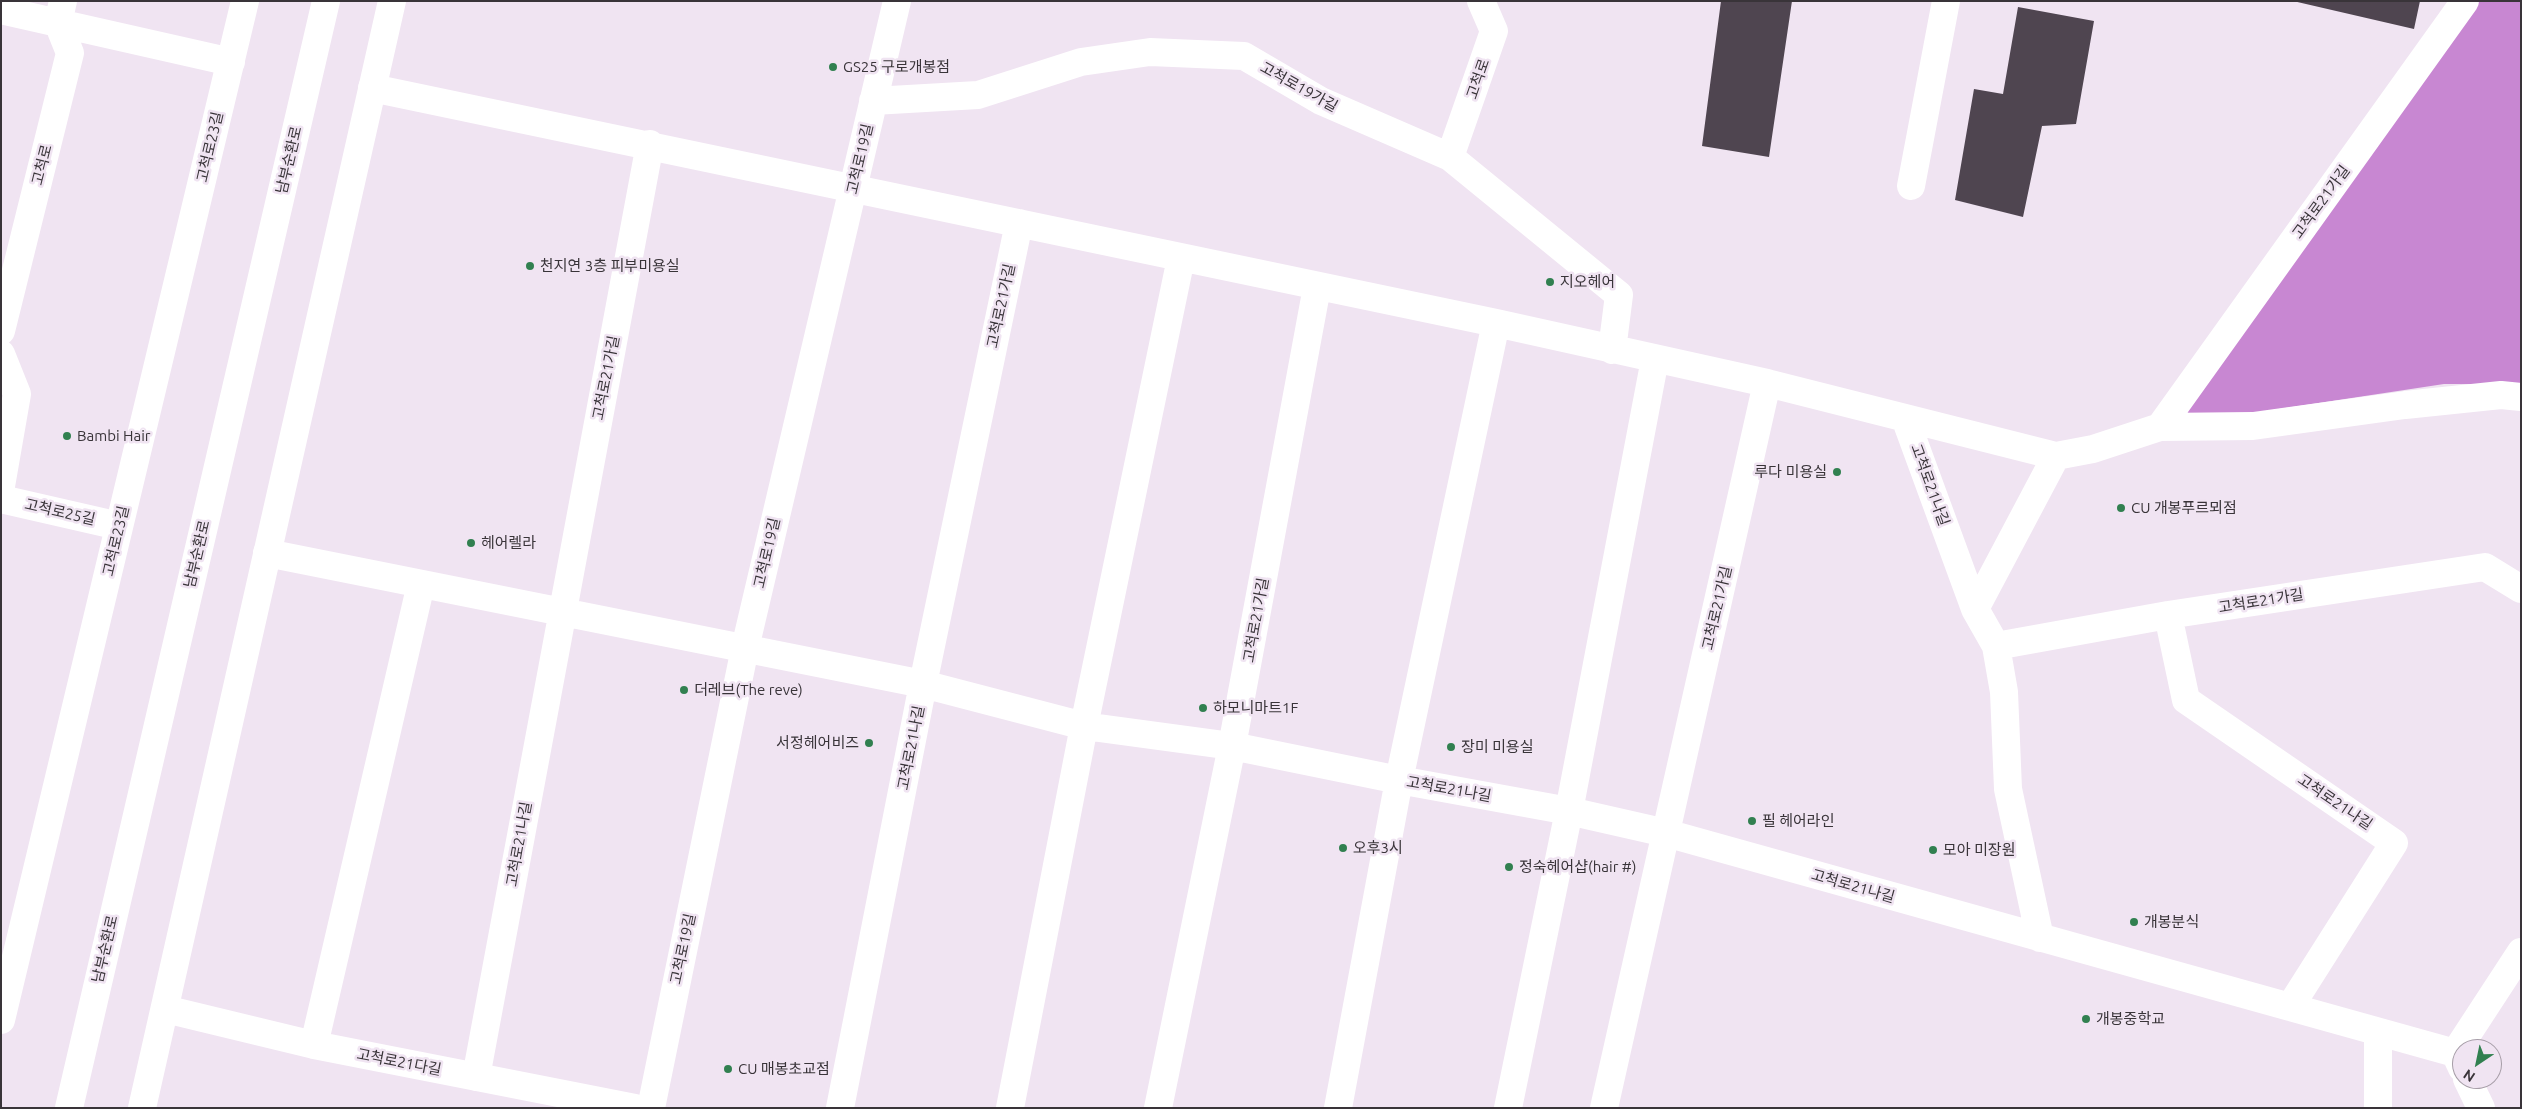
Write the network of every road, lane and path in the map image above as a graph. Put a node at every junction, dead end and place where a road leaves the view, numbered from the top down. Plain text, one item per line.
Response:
1 (245, 1) edge
2 (326, 1) edge
3 (392, 1) edge
4 (896, 1) edge
5 (1481, 1) edge
6 (1946, 1) edge
7 (2465, 1) edge
8 (1, 10) edge
9 (61, 12) edge
10 (230, 62) junction
11 (372, 88) junction
12 (873, 101) junction
13 (650, 144) junction
14 (1450, 157) junction
15 (1911, 186) dead end
16 (853, 188) junction
17 (1018, 223) junction
18 (1181, 258) junction
19 (1317, 287) junction
20 (1496, 323) junction
21 (1, 331) edge
22 (1612, 350) junction
23 (1, 354) edge
24 (1655, 359) junction
25 (1767, 383) junction
26 (2521, 397) edge
27 (1905, 418) junction
28 (2160, 427) junction
29 (2056, 456) junction
30 (1, 486) edge
31 (1, 499) edge
32 (119, 526) junction
33 (267, 553) junction
34 (421, 584) junction
35 (2521, 589) edge
36 (1975, 609) junction
37 (562, 612) junction
38 (2168, 615) junction
39 (1996, 646) junction
40 (745, 648) junction
41 (923, 684) junction
42 (1084, 726) junction
43 (1232, 746) junction
44 (1399, 780) junction
45 (1569, 810) junction
46 (1666, 833) junction
47 (2040, 938) junction
48 (2521, 952) edge
49 (2290, 1007) junction
50 (165, 1009) junction
51 (1, 1020) edge
52 (2378, 1032) junction
53 (2470, 1039) edge
54 (314, 1045) junction
55 (2452, 1058) edge
56 (476, 1077) junction
57 (2472, 1089) edge
58 (68, 1108) edge
59 (142, 1108) edge
60 (635, 1108) edge
61 (650, 1108) edge
62 (840, 1108) edge
63 (1010, 1108) edge
64 (1158, 1108) edge
65 (1338, 1108) edge
66 (1508, 1108) edge
67 (1604, 1108) edge
68 (2378, 1108) edge
69 (2481, 1108) edge

1 - 10 street, 고척로23길
2 - 58 street, 남부순환로
3 - 11 street
4 - 12 street, 고척로19길
5 - 14 street, 고척로
6 - 15 street
7 - 28 street, 고척로21가길
8 - 9 street
9 - 10 street
9 - 21 street, 고척로
10 - 32 street, 고척로23길
11 - 13 street
11 - 33 street
12 - 14 street, 고척로19가길
12 - 16 street, 고척로19길
13 - 16 street
13 - 37 street, 고척로21가길
14 - 22 street, 고척로19가길
16 - 17 street
16 - 40 street, 고척로19길
17 - 18 street
17 - 41 street, 고척로21가길
18 - 19 street
18 - 42 street
19 - 20 street
19 - 43 street, 고척로21가길
20 - 22 street
20 - 44 street
22 - 24 street
23 - 30 street
24 - 25 street
24 - 45 street
25 - 27 street
25 - 46 street, 고척로21가길
26 - 28 street
27 - 29 street
27 - 36 street, 고척로21나길
28 - 29 street
29 - 36 street
31 - 32 street, 고척로25길
32 - 51 street, 고척로23길
33 - 34 street, 고척로21나길
33 - 50 street
34 - 37 street, 고척로21나길
34 - 54 street
35 - 38 street, 고척로21가길
36 - 39 street, 고척로21나길
37 - 40 street, 고척로21나길
37 - 56 street, 고척로21나길
38 - 39 street, 고척로21가길
38 - 49 street, 고척로21나길
39 - 47 street, 고척로21나길
40 - 41 street, 고척로21나길
40 - 61 street, 고척로19길
41 - 42 street, 고척로21나길
41 - 62 street, 고척로21나길
42 - 43 street, 고척로21나길
42 - 63 street
43 - 44 street, 고척로21나길
43 - 64 street
44 - 45 street, 고척로21나길
44 - 65 street
45 - 46 street, 고척로21나길
45 - 66 street
46 - 47 street, 고척로21나길
46 - 67 street
47 - 49 street, 고척로21나길
48 - 53 street
49 - 52 street, 고척로21나길
50 - 54 street, 고척로21다길
50 - 59 street
52 - 55 street, 고척로21나길
52 - 68 street
54 - 56 street, 고척로21다길
56 - 60 street, 고척로21다길
57 - 69 street

